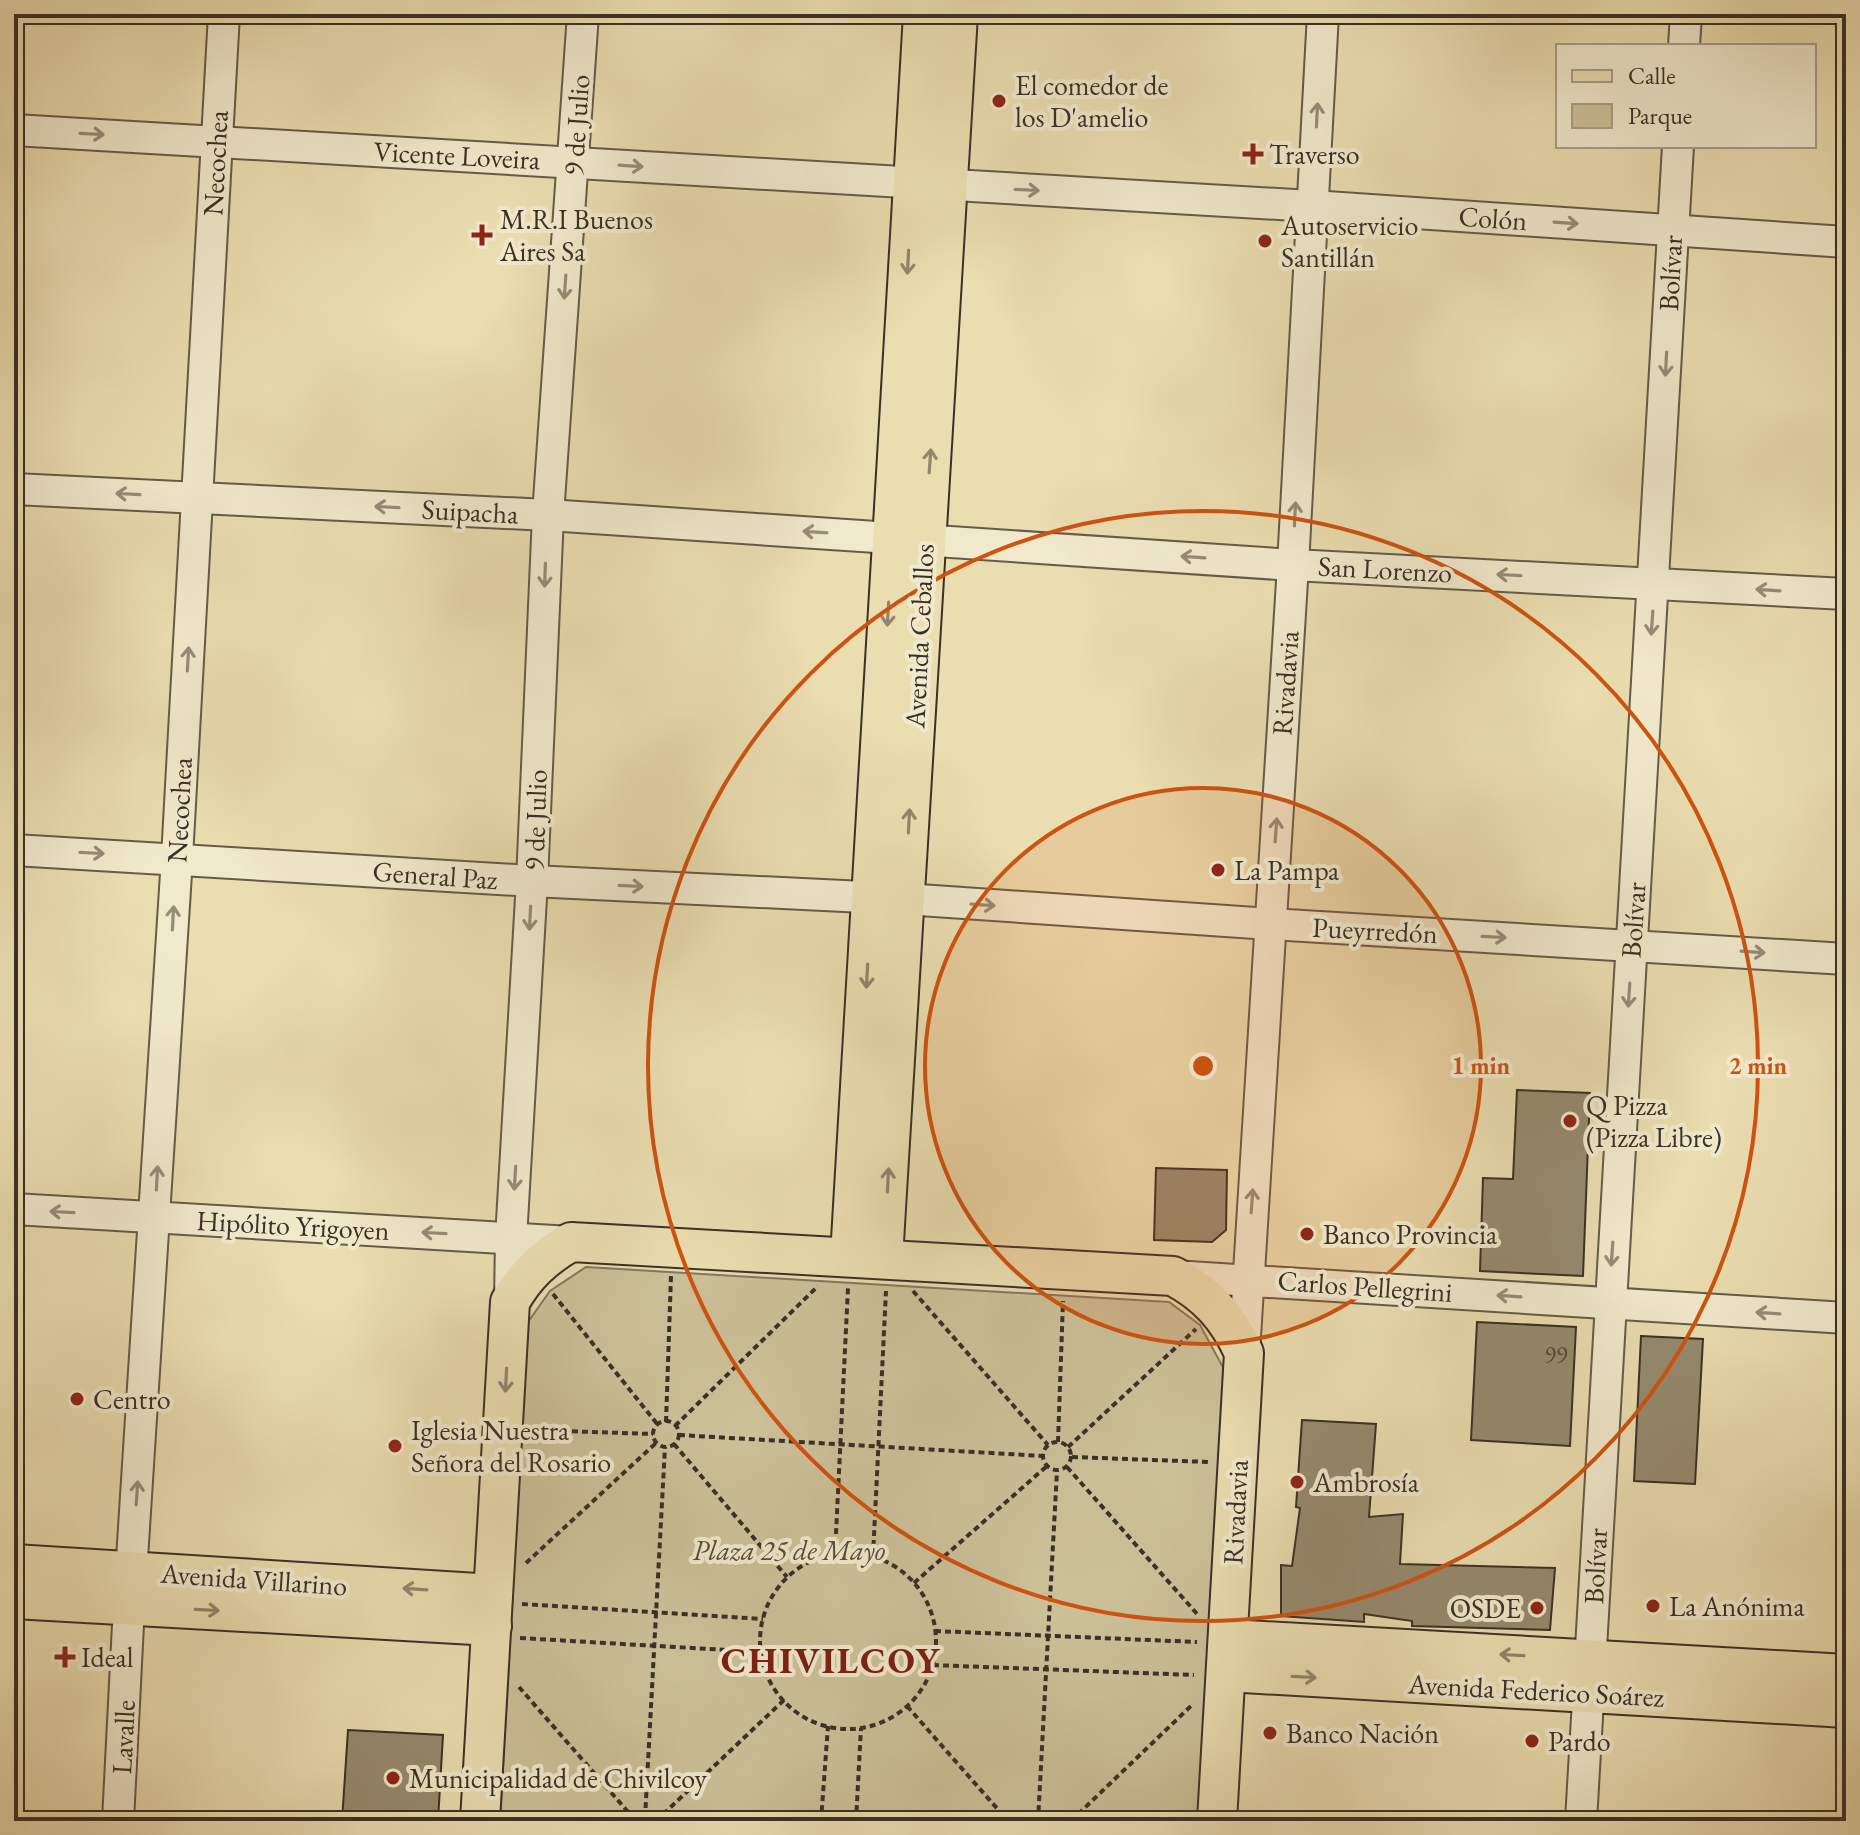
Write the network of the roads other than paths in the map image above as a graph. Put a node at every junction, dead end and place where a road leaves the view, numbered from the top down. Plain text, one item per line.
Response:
1 (224, 14) edge
2 (583, 14) edge
3 (923, 14) edge
4 (958, 14) edge
5 (1323, 14) edge
6 (1686, 14) edge
7 (1684, 44) edge
8 (14, 130) edge
9 (215, 141) junction
10 (1678, 148) edge
11 (575, 162) junction
12 (931, 185) junction
13 (1312, 206) junction
14 (1672, 231) junction
15 (1846, 242) edge
16 (14, 489) edge
17 (197, 497) junction
18 (548, 515) junction
19 (909, 538) junction
20 (1293, 565) junction
21 (1654, 582) junction
22 (1846, 594) edge
23 (14, 850) edge
24 (177, 858) junction
25 (532, 881) junction
26 (888, 898) junction
27 (1270, 924) junction
28 (1632, 944) junction
29 (1846, 959) edge
30 (14, 1209) edge
31 (155, 1217) junction
32 (511, 1238) junction
33 (571, 1242) junction
34 (873, 1273) junction
35 (1173, 1276) junction
36 (1246, 1279) junction
37 (510, 1302) junction
38 (1609, 1302) junction
39 (1846, 1318) edge
40 (1244, 1353) junction
41 (14, 1564) edge
42 (131, 1588) junction
43 (14, 1599) edge
44 (507, 1606) junction
45 (1209, 1652) junction
46 (1846, 1674) edge
47 (1589, 1676) junction
48 (1846, 1708) edge
49 (118, 1821) edge
50 (480, 1821) edge
51 (1217, 1821) edge
52 (1581, 1821) edge

1 - 9 street, Necochea
2 - 11 street, 9 de Julio
3 - 12 main road, Avenida Ceballos
4 - 12 main road, Avenida Ceballos
13 -> 5 street, Rivadavia
6 - 7 street
8 -> 9 street, Vicente Loveira
9 - 11 street, Vicente Loveira
9 - 17 street, Necochea
10 - 14 street, Bolívar
11 -> 12 street, Vicente Loveira
11 -> 18 street, 9 de Julio
12 -> 13 street, Colón
12 - 19 main road, Avenida Ceballos
13 -> 14 street, Colón
20 -> 13 street, Rivadavia
14 - 15 street, Colón
14 -> 21 street, Bolívar
17 -> 16 street, Suipacha
18 -> 17 street, Suipacha
24 -> 17 street, Necochea
19 -> 18 street, Suipacha
18 -> 25 street, 9 de Julio
20 -> 19 street, San Lorenzo
19 - 26 main road, Avenida Ceballos
21 -> 20 street, San Lorenzo
27 -> 20 street, Rivadavia
22 -> 21 street, San Lorenzo
21 -> 28 street, Bolívar
23 -> 24 street, General Paz
24 - 25 street, General Paz
31 -> 24 street, Necochea
25 -> 26 street, General Paz
25 -> 32 street, 9 de Julio
26 -> 27 street, Pueyrredón
26 - 34 main road, Avenida Ceballos
27 -> 28 street, Pueyrredón
36 -> 27 street, Rivadavia
28 -> 29 street, Pueyrredón
28 -> 38 street, Bolívar
31 -> 30 street, Hipólito Yrigoyen
32 -> 31 street, Hipólito Yrigoyen
42 -> 31 street, Necochea
32 - 33 street, Hipólito Yrigoyen
32 - 37 street, 9 de Julio
33 - 34 main road, Hipólito Yrigoyen
33 - 37 main road
34 - 35 main road, Carlos Pellegrini
35 - 36 street, Carlos Pellegrini
35 - 40 main road
38 -> 36 street, Carlos Pellegrini
36 - 40 street, Rivadavia
37 -> 44 main road, 9 de Julio
39 -> 38 street, Carlos Pellegrini
38 - 47 street, Bolívar
40 - 45 main road, Rivadavia
41 - 42 main road, Avenida Villarino
42 - 43 main road, Avenida Villarino
42 - 44 main road, Avenida Villarino
42 - 49 street, Lavalle
44 - 50 main road, 9 de Julio
45 - 47 main road, Avenida Federico Soárez
45 - 51 main road, Rivadavia
46 - 47 main road, Avenida Federico Soárez
47 - 48 main road, Avenida Federico Soárez
47 - 52 street, Bolívar

